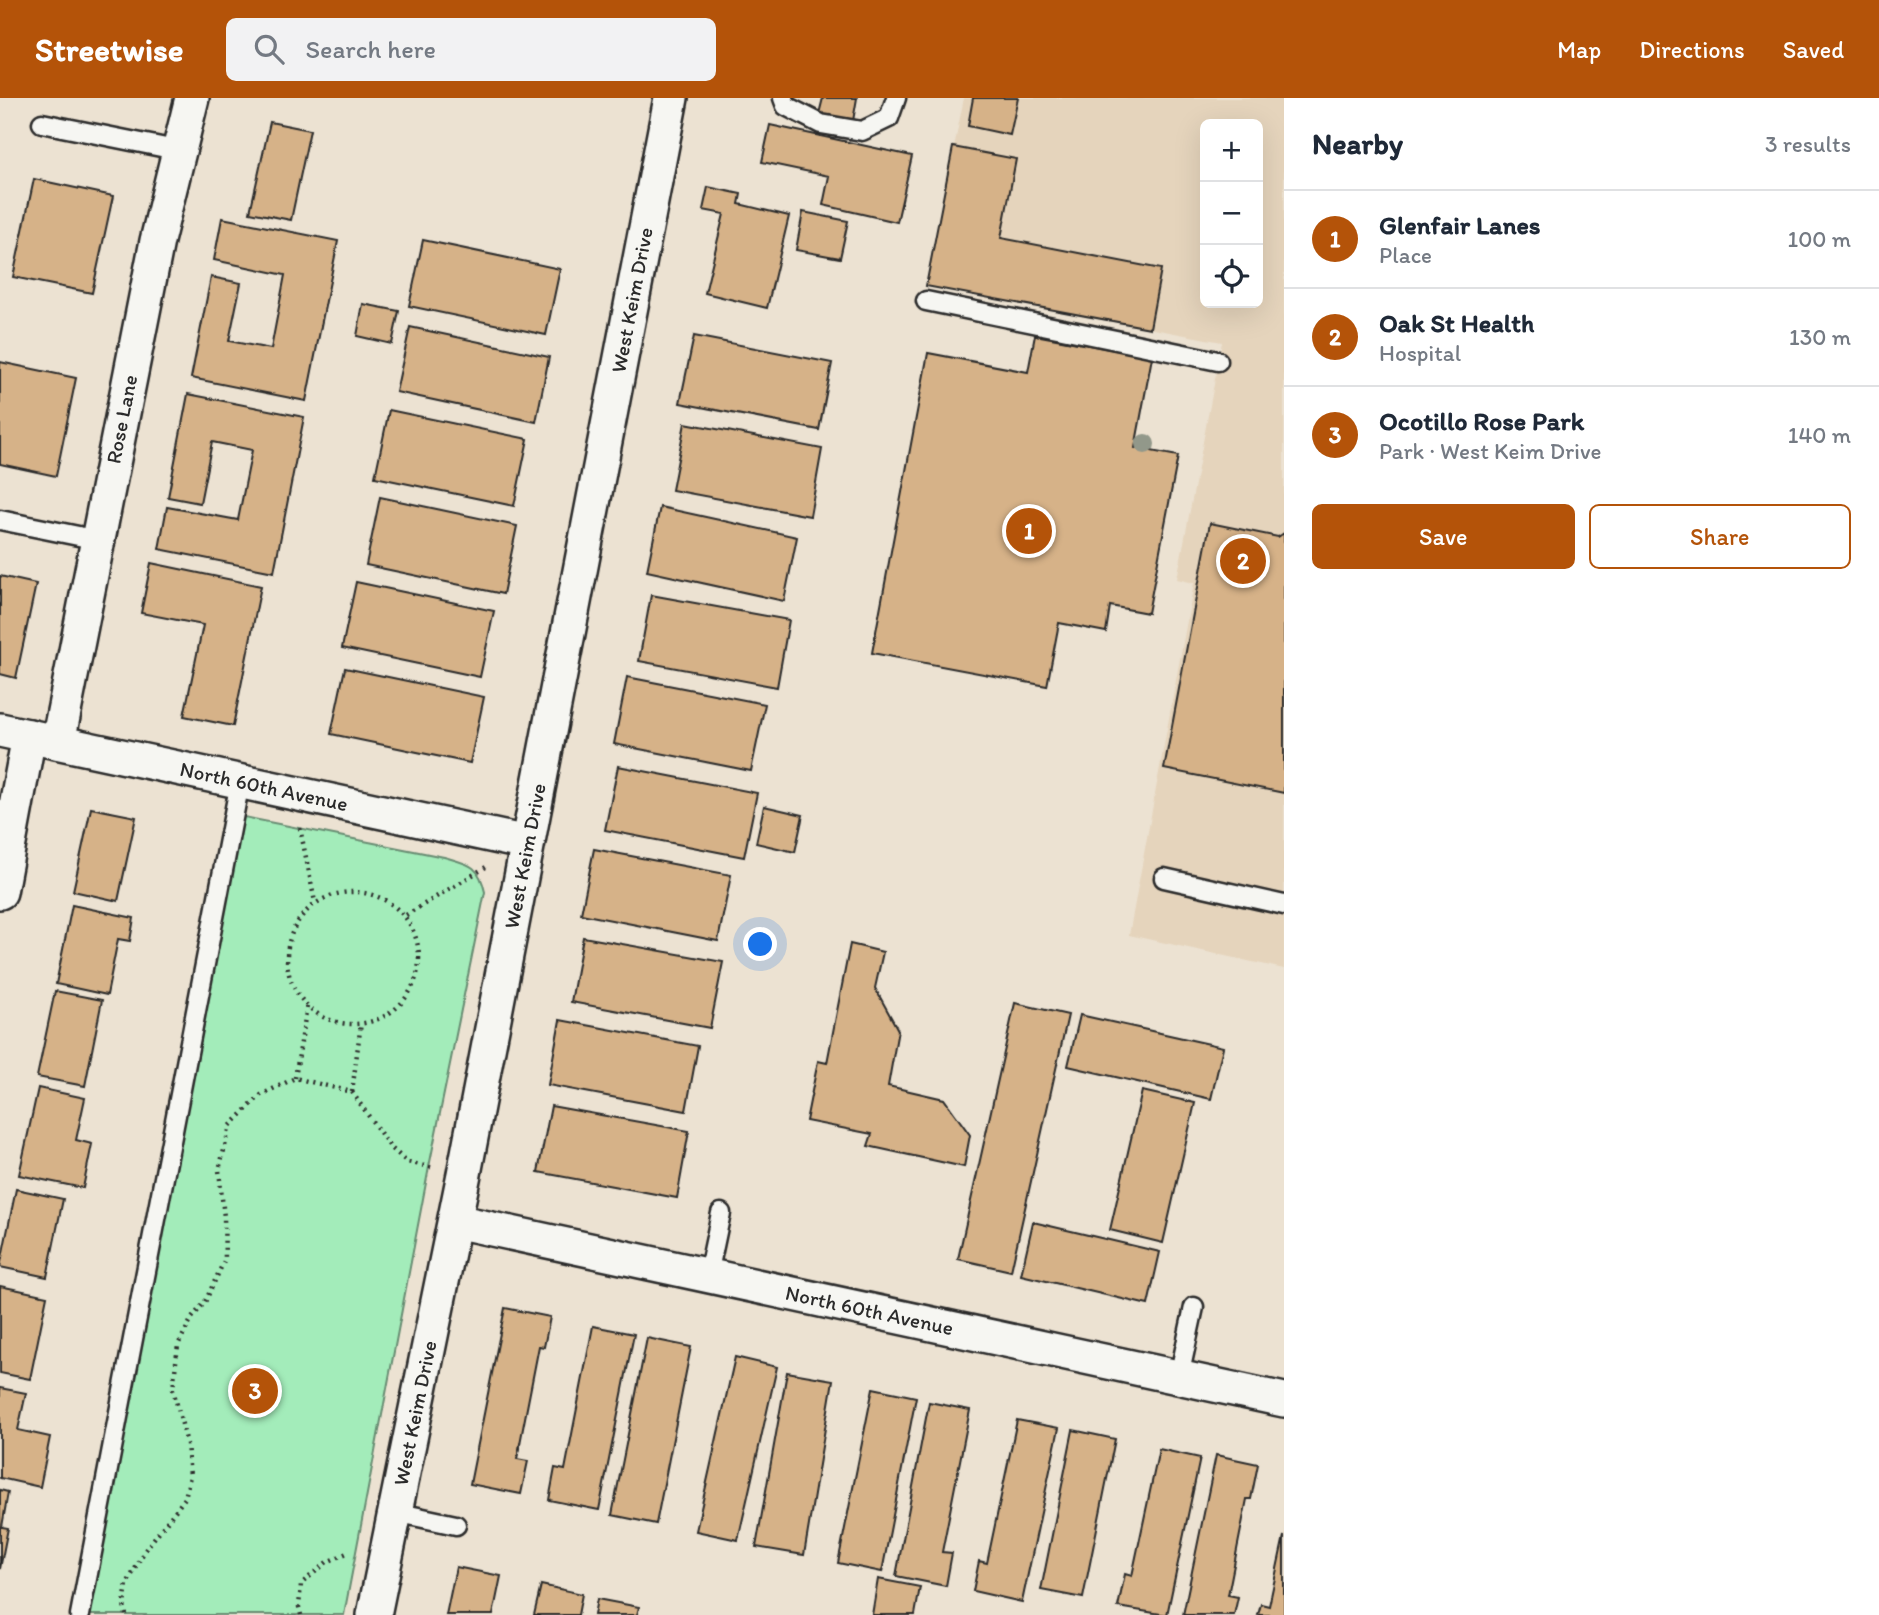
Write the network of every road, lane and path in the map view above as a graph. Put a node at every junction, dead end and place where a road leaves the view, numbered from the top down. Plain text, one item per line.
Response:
1 (192, 98) edge
2 (671, 98) edge
3 (783, 98) edge
4 (896, 98) edge
5 (42, 123) dead end
6 (181, 151) junction
7 (926, 301) dead end
8 (1218, 361) dead end
9 (0, 520) edge
10 (98, 540) junction
11 (29, 736) edge
12 (240, 782) junction
13 (293, 793) junction
14 (527, 843) junction
15 (1164, 878) dead end
16 (0, 892) edge
17 (315, 902) junction
18 (1284, 905) edge
19 (406, 915) junction
20 (307, 1006) junction
21 (361, 1023) junction
22 (295, 1078) junction
23 (352, 1092) junction
24 (464, 1174) junction
25 (721, 1213) dead end
26 (455, 1221) junction
27 (708, 1275) junction
28 (1194, 1307) dead end
29 (1179, 1377) junction
30 (1284, 1399) edge
31 (395, 1512) junction
32 (456, 1525) dead end
33 (347, 1553) dead end
34 (80, 1615) edge
35 (126, 1615) edge
36 (301, 1615) edge
37 (374, 1615) edge

1 - 6 street, Rose Lane
2 - 14 street, West Keim Drive
3 - 4 lane
5 - 6 lane
6 - 10 street, Rose Lane
7 - 8 lane
9 - 10 lane
10 - 11 street, Rose Lane
11 - 12 street, North 60th Avenue
11 - 16 street, Rose Lane
12 - 13 street, North 60th Avenue
12 - 34 lane
13 - 14 street, North 60th Avenue
13 - 17 path
14 - 19 path
14 - 24 street, West Keim Drive
15 - 18 lane
17 - 19 path
17 - 20 path
19 - 21 path
20 - 21 path
20 - 22 path
21 - 23 path
22 - 23 path
22 - 35 path
23 - 24 path
24 - 26 street, West Keim Drive
25 - 27 lane
26 - 27 street, North 60th Avenue
26 - 31 street, West Keim Drive
27 - 29 street, North 60th Avenue
28 - 29 lane
29 - 30 street, North 60th Avenue
31 - 32 lane
31 - 37 street, West Keim Drive
33 - 36 path

